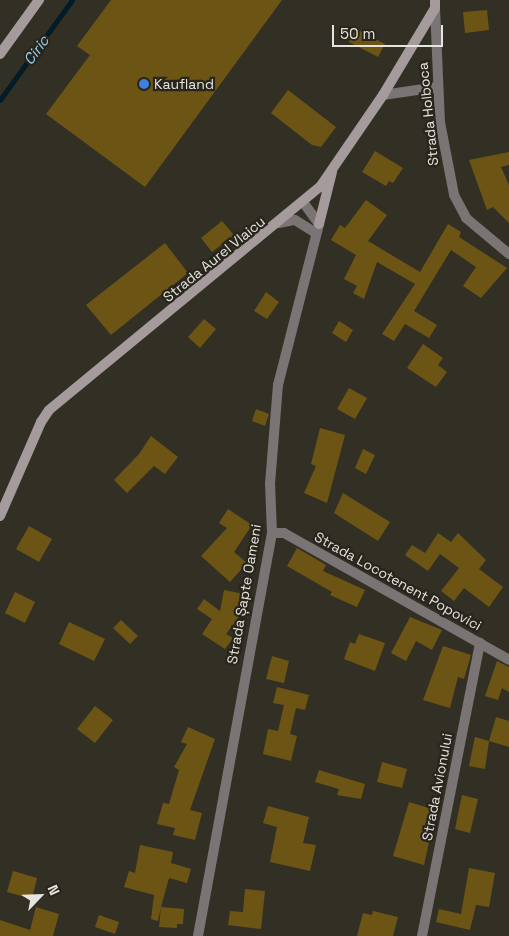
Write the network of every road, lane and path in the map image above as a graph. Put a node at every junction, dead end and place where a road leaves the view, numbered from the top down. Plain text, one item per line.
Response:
1 (40, 0) edge
2 (435, 4) edge
3 (0, 54) edge
4 (437, 87) junction
5 (383, 95) junction
6 (332, 171) junction
7 (304, 203) junction
8 (279, 223) junction
9 (318, 228) junction
10 (509, 254) edge
11 (0, 516) edge
12 (272, 532) junction
13 (480, 643) junction
14 (509, 660) edge
15 (198, 936) edge
16 (422, 936) edge

1 - 3 street
2 - 4 street, Strada Holboca
2 - 5 street, Strada Aurel Vlaicu
4 - 5 street
4 - 10 street, Strada Holboca
5 - 6 street, Strada Aurel Vlaicu
6 - 7 street, Strada Aurel Vlaicu
6 - 9 street
7 - 8 street, Strada Aurel Vlaicu
7 - 9 street
8 - 9 street
8 - 11 street, Strada Aurel Vlaicu
9 - 12 street, Strada Șapte Oameni
12 - 13 street, Strada Locotenent Popovici
12 - 15 street, Strada Șapte Oameni
13 - 14 street, Strada Locotenent Popovici
13 - 16 street, Strada Avionului

